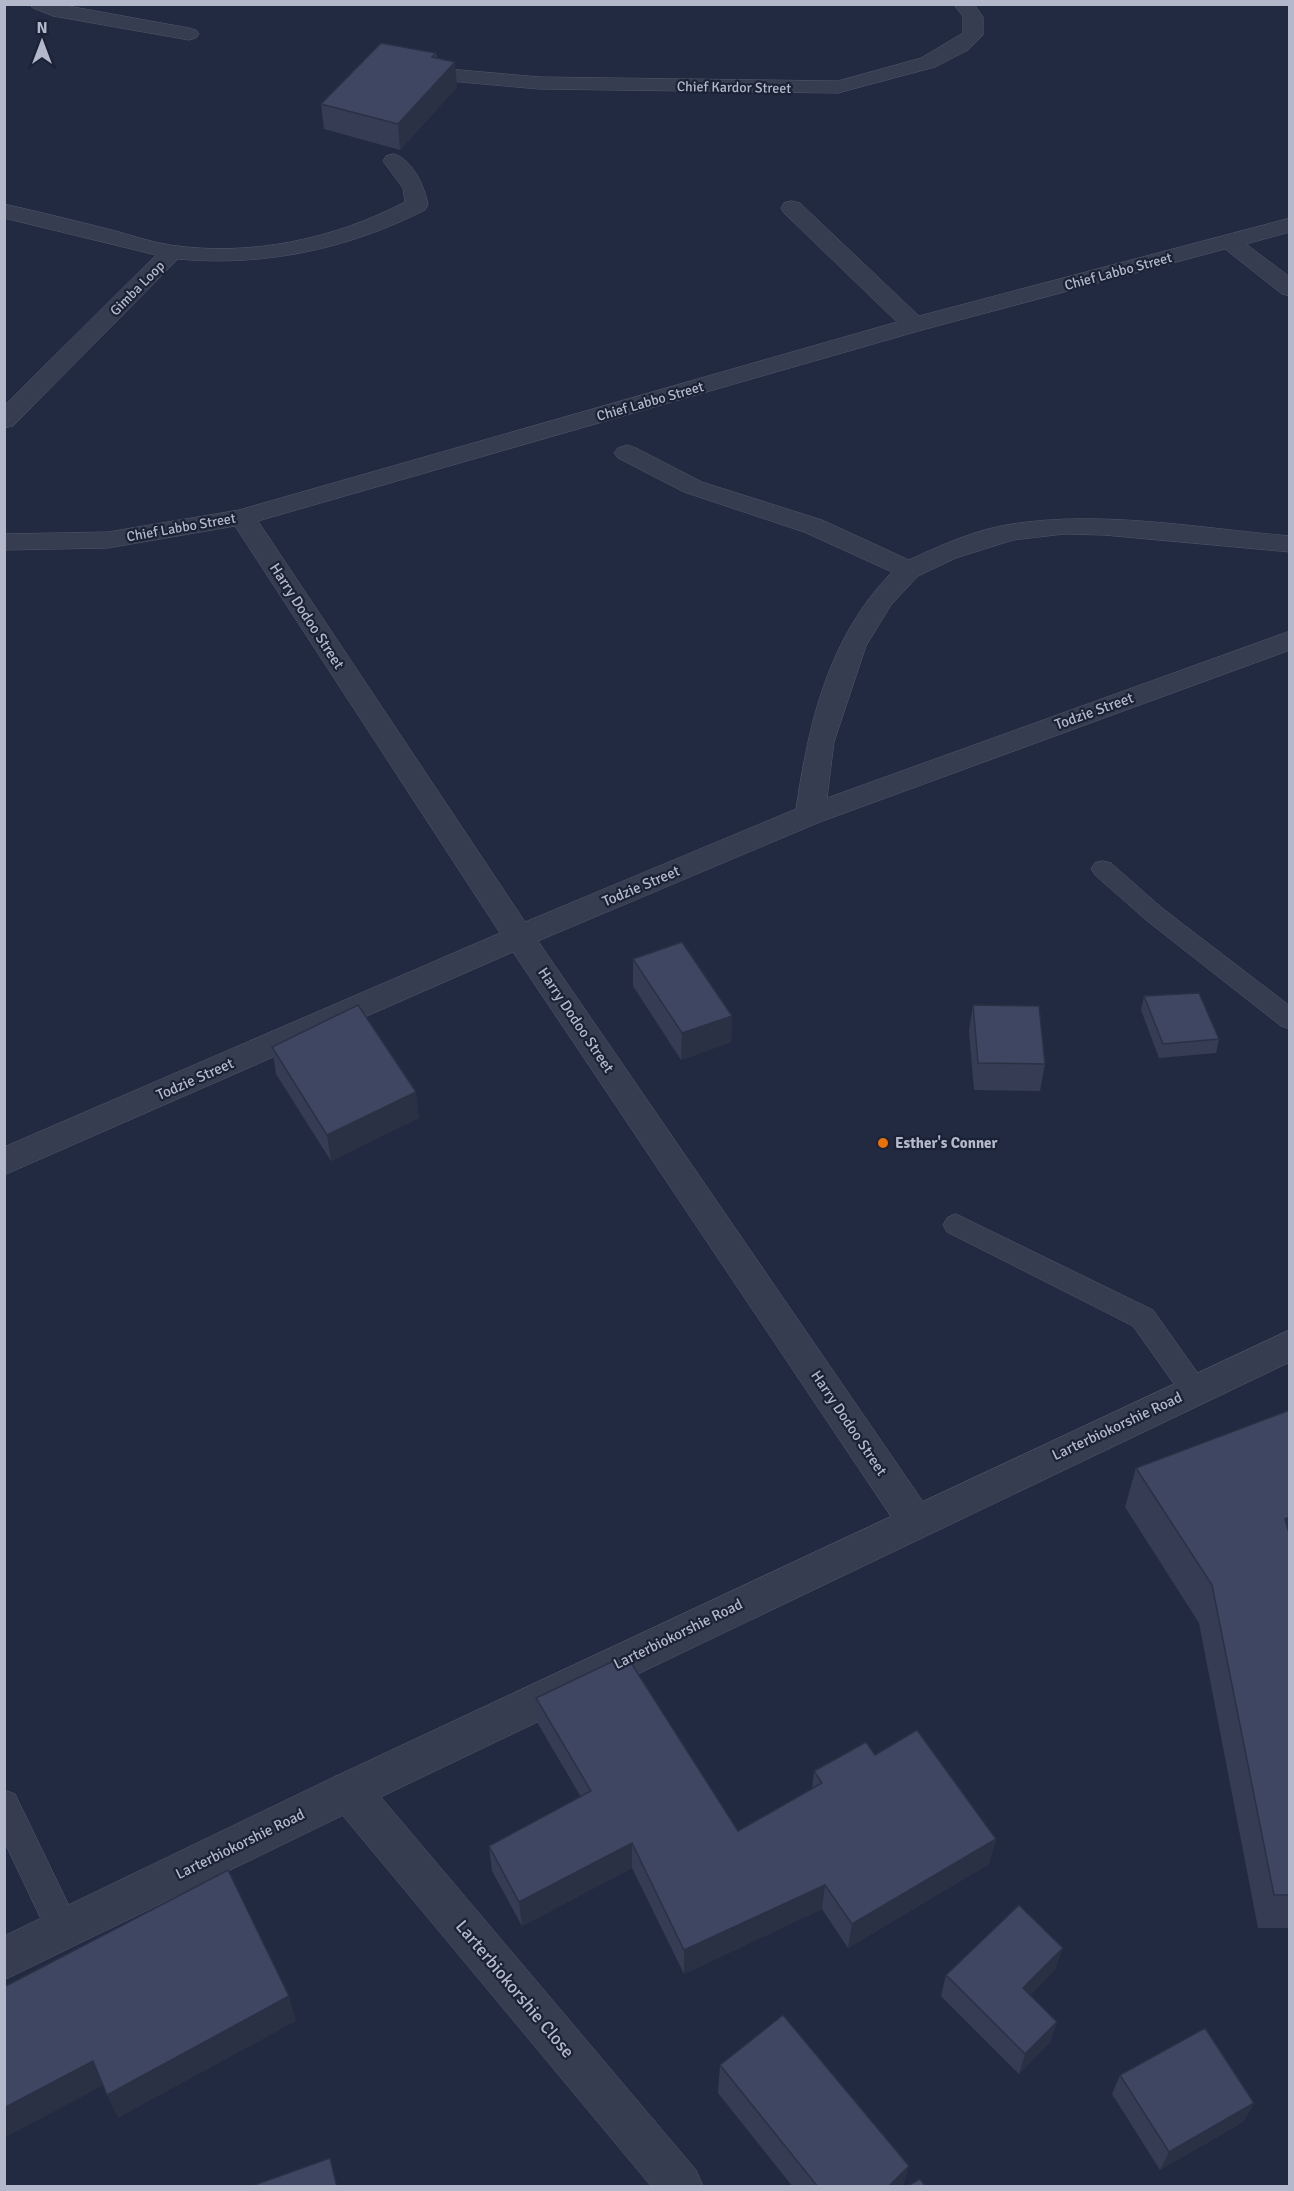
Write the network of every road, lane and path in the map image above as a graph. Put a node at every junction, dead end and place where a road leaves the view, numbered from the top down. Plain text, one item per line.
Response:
1 (40, 4) edge
2 (964, 4) edge
3 (189, 34) dead end
4 (449, 75) edge
5 (394, 161) dead end
6 (792, 208) dead end
7 (4, 211) edge
8 (1290, 225) edge
9 (1228, 241) junction
10 (172, 252) junction
11 (1290, 289) edge
12 (914, 325) junction
13 (4, 421) edge
14 (627, 453) dead end
15 (242, 517) junction
16 (4, 542) edge
17 (1290, 544) edge
18 (909, 570) junction
19 (1290, 640) edge
20 (810, 815) junction
21 (1104, 869) dead end
22 (519, 937) junction
23 (1290, 1020) edge
24 (4, 1162) edge
25 (956, 1225) dead end
26 (1290, 1345) edge
27 (1194, 1390) junction
28 (915, 1521) junction
29 (349, 1791) junction
30 (4, 1805) edge
31 (63, 1929) junction
32 (4, 1959) edge
33 (680, 2187) edge

1 - 3 street
2 - 4 street, Chief Kardor Street
5 - 10 street
6 - 12 street
7 - 10 street, Gimba Loop
8 - 9 street, Chief Labbo Street
9 - 11 street
9 - 12 street, Chief Labbo Street
10 - 13 street, Gimba Loop
12 - 15 street, Chief Labbo Street
14 - 18 street
15 - 16 street, Chief Labbo Street
15 - 22 street, Harry Dodoo Street
17 - 18 street
18 - 20 street
19 - 20 street, Todzie Street
20 - 22 street, Todzie Street
21 - 23 lane
22 - 24 street, Todzie Street
22 - 28 street, Harry Dodoo Street
25 - 27 lane
26 - 27 street, Larterbiokorshie Road
27 - 28 street, Larterbiokorshie Road
28 - 29 street, Larterbiokorshie Road
29 - 31 street, Larterbiokorshie Road
29 - 33 street, Larterbiokorshie Close
30 - 31 lane
31 - 32 street, Larterbiokorshie Road

